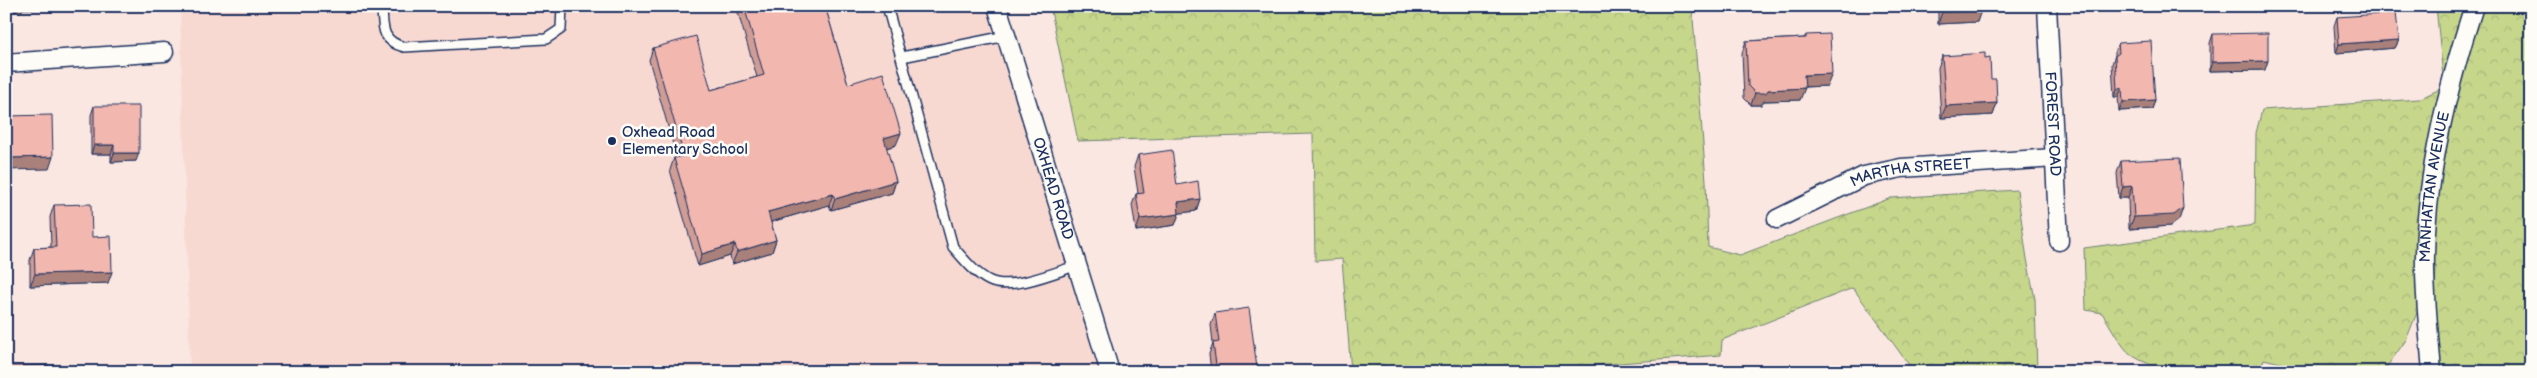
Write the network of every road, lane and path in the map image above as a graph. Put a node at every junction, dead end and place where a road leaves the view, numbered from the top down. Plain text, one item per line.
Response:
1 (382, 6) edge
2 (562, 6) edge
3 (887, 6) edge
4 (997, 6) edge
5 (2047, 6) edge
6 (2474, 6) edge
7 (1006, 36) junction
8 (164, 52) dead end
9 (902, 57) junction
10 (6, 62) edge
11 (2055, 158) junction
12 (1777, 219) dead end
13 (2059, 241) dead end
14 (1078, 265) junction
15 (1110, 372) edge
16 (2432, 372) edge

1 - 2 lane
3 - 9 lane
4 - 7 street, OXHEAD ROAD
5 - 11 street, FOREST ROAD
6 - 16 street, MANHATTAN AVENUE
7 - 9 lane
7 - 14 street, OXHEAD ROAD
8 - 10 street
9 - 14 lane
11 - 12 street, MARTHA STREET
11 - 13 street, FOREST ROAD
14 - 15 street, OXHEAD ROAD

